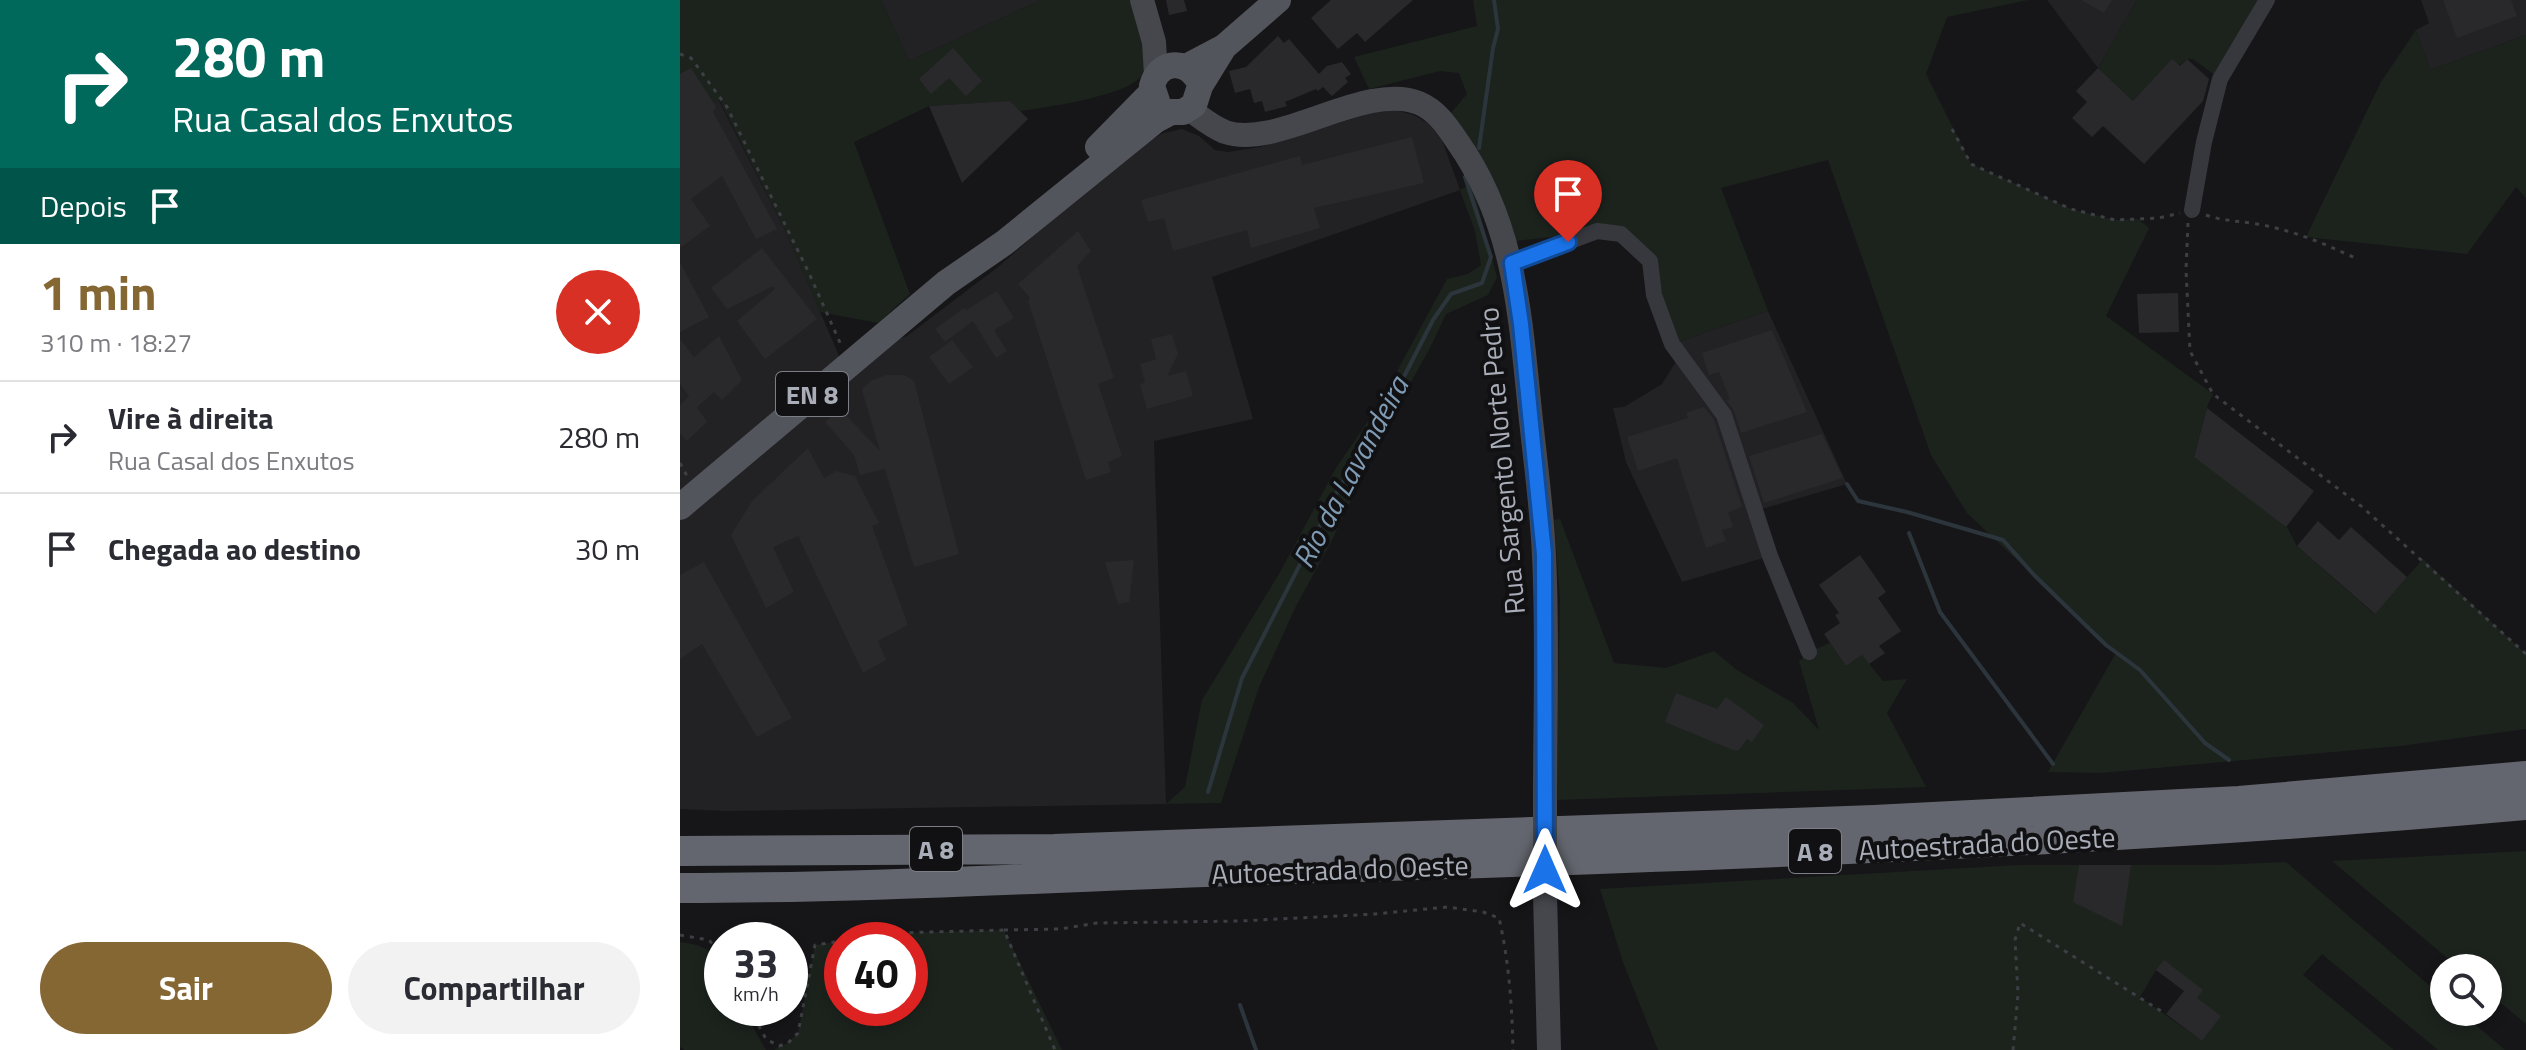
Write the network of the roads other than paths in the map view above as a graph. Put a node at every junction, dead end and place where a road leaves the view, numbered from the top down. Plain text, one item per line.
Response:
1 (1142, 0) edge
2 (1278, 0) edge
3 (2267, 0) edge
4 (1179, 87) junction
5 (2192, 210) road end
6 (1512, 263) junction
7 (680, 507) edge
8 (1809, 652) dead end
9 (2526, 776) edge
10 (2526, 805) edge
11 (680, 851) edge
12 (680, 888) edge
13 (1549, 1050) edge

1 - 4 street, Rua Sargento Norte Pedro
2 - 4 main road, EN 8
3 - 5 street
4 - 6 street, Rua Sargento Norte Pedro
4 - 7 main road, EN 8
6 - 8 street
6 - 13 street, Rua Sargento Norte Pedro, bridge
9 - 11 highway, Autoestrada do Oeste / A 8
10 - 12 highway, Autoestrada do Oeste / A 8

